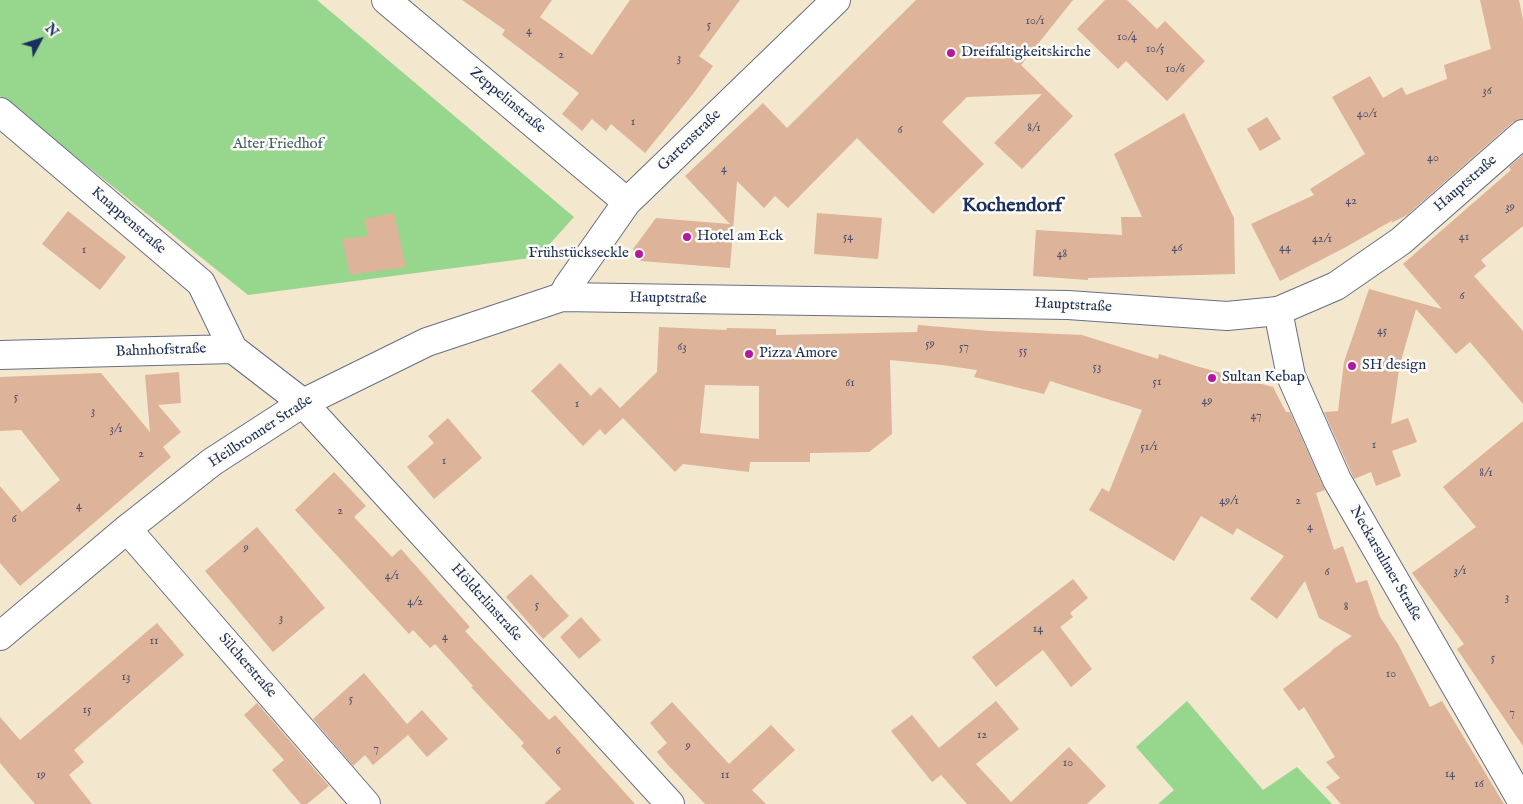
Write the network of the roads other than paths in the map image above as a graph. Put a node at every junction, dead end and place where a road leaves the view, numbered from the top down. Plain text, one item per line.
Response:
1 (386, 0) edge
2 (836, 0) edge
3 (0, 112) edge
4 (1523, 134) edge
5 (627, 202) junction
6 (562, 297) junction
7 (1278, 311) junction
8 (233, 349) junction
9 (0, 355) edge
10 (303, 403) junction
11 (127, 529) junction
12 (0, 636) edge
13 (1523, 803) edge
14 (366, 804) edge
15 (670, 804) edge

1 - 5 street, Zeppelinstraße
2 - 5 street, Gartenstraße
3 - 8 street, Knappenstraße
4 - 7 street, Hauptstraße
5 - 6 street, Gartenstraße
6 - 7 street, Hauptstraße
6 - 10 street, Heilbronner Straße
7 - 13 street, Neckarsulmer Straße
8 - 9 street, Bahnhofstraße
8 - 10 street
10 - 11 street, Heilbronner Straße
10 - 15 street, Hölderlinstraße
11 - 12 street, Heilbronner Straße
11 - 14 street, Silcherstraße

